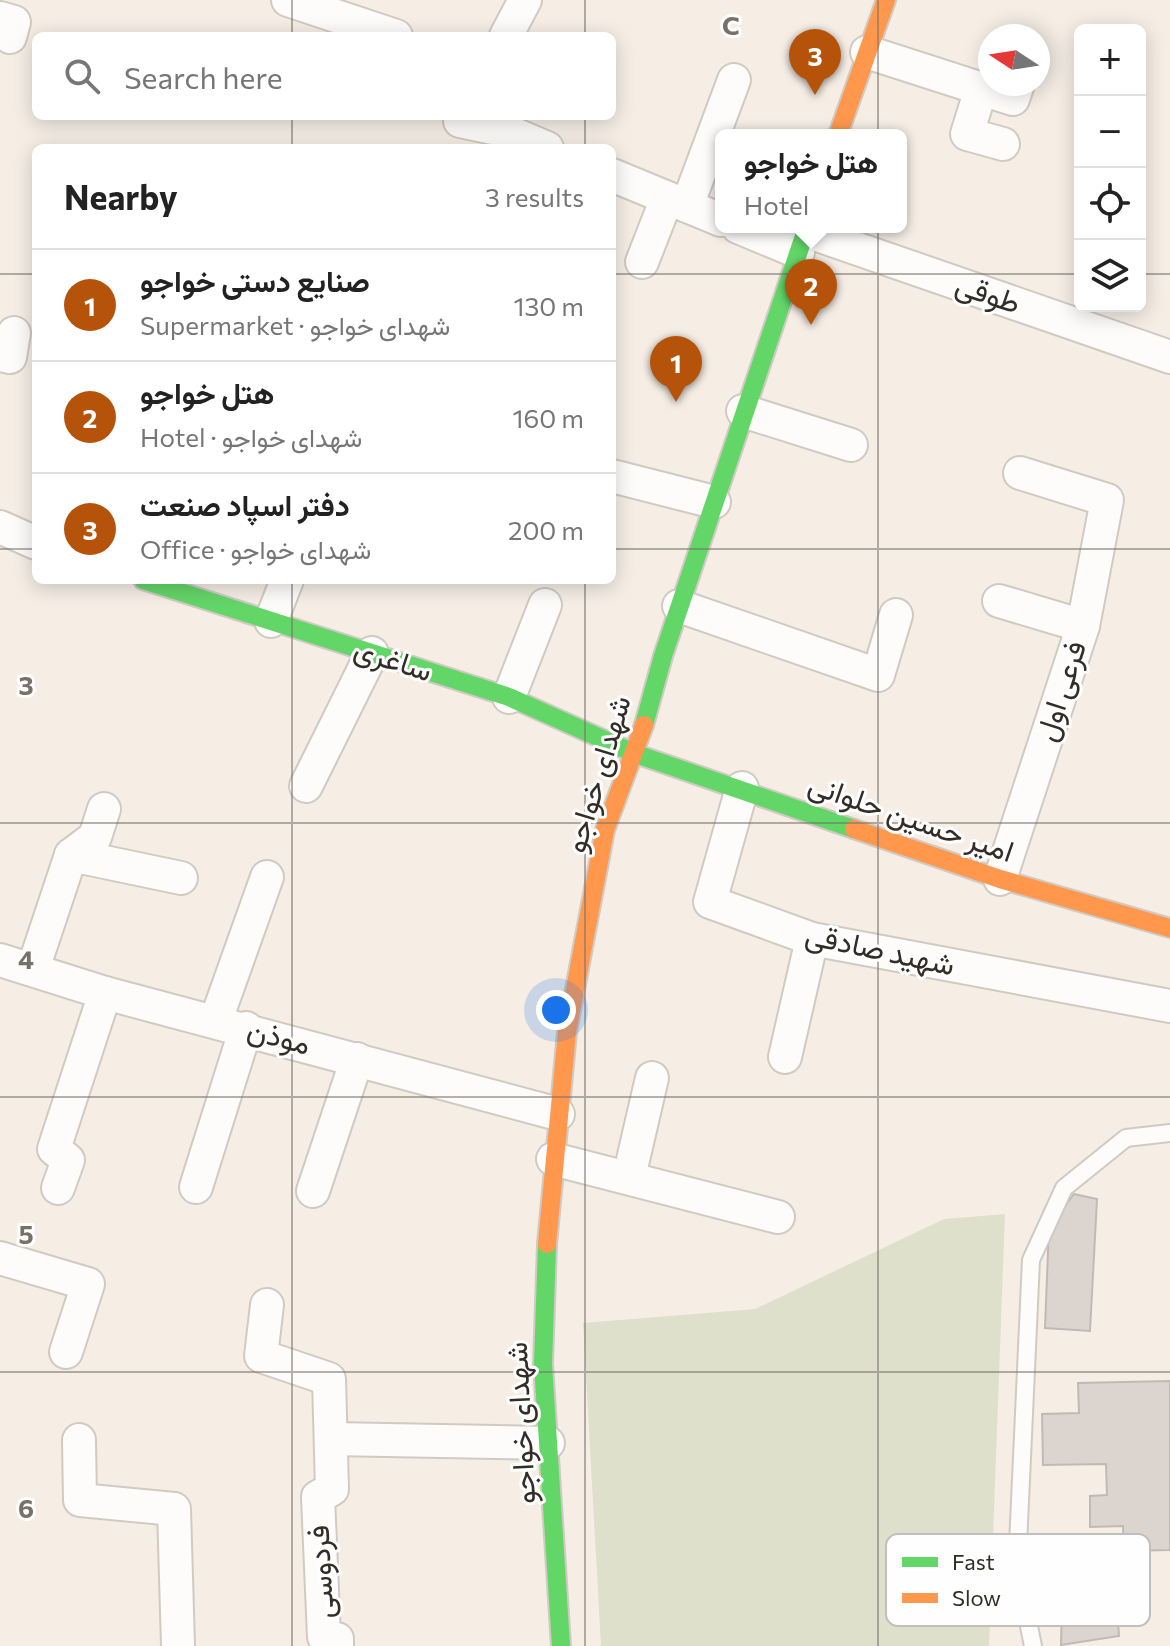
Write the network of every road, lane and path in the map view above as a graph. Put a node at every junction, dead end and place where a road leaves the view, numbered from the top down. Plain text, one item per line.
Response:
1 (288, 0) edge
2 (525, 0) edge
3 (886, 0) edge
4 (384, 32) edge
5 (508, 32) edge
6 (867, 52) junction
7 (734, 80) dead end
8 (978, 88) edge
9 (979, 96) edge
10 (458, 128) edge
11 (840, 129) edge
12 (538, 144) edge
13 (1003, 144) dead end
14 (616, 177) edge
15 (677, 202) junction
16 (715, 218) edge
17 (778, 233) edge
18 (804, 237) edge
19 (642, 262) dead end
20 (1170, 357) edge
21 (743, 411) junction
22 (851, 445) dead end
23 (1020, 473) dead end
24 (616, 477) edge
25 (714, 502) junction
26 (0, 527) edge
27 (32, 541) edge
28 (155, 584) edge
29 (285, 584) edge
30 (999, 601) dead end
31 (545, 605) dead end
32 (679, 606) junction
33 (896, 615) dead end
34 (271, 621) junction
35 (1083, 626) junction
36 (372, 653) junction
37 (509, 697) junction
38 (636, 754) junction
39 (306, 786) dead end
40 (742, 788) junction
41 (104, 809) dead end
42 (71, 855) junction
43 (267, 877) dead end
44 (181, 878) dead end
45 (1000, 879) junction
46 (1170, 928) edge
47 (812, 939) junction
48 (0, 960) edge
49 (33, 969) junction
50 (105, 993) junction
51 (1170, 1006) edge
52 (231, 1024) junction
53 (785, 1057) dead end
54 (357, 1059) junction
55 (652, 1078) dead end
56 (558, 1114) junction
57 (1170, 1133) edge
58 (553, 1159) junction
59 (629, 1177) junction
60 (196, 1187) dead end
61 (58, 1188) dead end
62 (313, 1191) dead end
63 (778, 1217) dead end
64 (0, 1258) edge
65 (267, 1305) dead end
66 (66, 1352) dead end
67 (331, 1439) junction
68 (79, 1440) dead end
69 (548, 1443) junction
70 (1019, 1534) edge
71 (1029, 1626) edge
72 (178, 1646) edge
73 (337, 1646) edge
74 (561, 1646) edge
75 (1033, 1646) edge

1 - 4 street
2 - 5 street
3 - 6 main road
6 - 8 street
6 - 11 main road
7 - 15 street
9 - 13 street
10 - 12 street
14 - 15 street
15 - 16 street
15 - 19 street
17 - 18 street, طوقی
18 - 20 street, طوقی
18 - 21 main road, شهدای خواجو
21 - 22 street
21 - 25 main road, شهدای خواجو
23 - 35 street, فرعی اول
24 - 25 street
25 - 32 main road, شهدای خواجو
26 - 27 street
28 - 34 main road, ساغری
29 - 34 street
30 - 35 street
31 - 37 street
32 - 33 street
32 - 38 main road, شهدای خواجو
34 - 36 main road, ساغری
35 - 45 street, فرعی اول
36 - 37 main road, ساغری
36 - 39 street
37 - 38 main road, ساغری
38 - 40 main road, امیر حسین حلوانی
38 - 56 main road, شهدای خواجو
40 - 45 main road, امیر حسین حلوانی
40 - 47 street, شهید صادقی
41 - 42 street
42 - 44 street
42 - 49 street
43 - 52 street
45 - 46 main road, امیر حسین حلوانی
47 - 51 street, شهید صادقی
47 - 53 street
48 - 49 street, موذن
49 - 50 street, موذن
50 - 52 street, موذن
50 - 61 street
52 - 54 street, موذن
52 - 60 street
54 - 56 street, موذن
54 - 62 street
55 - 59 street
56 - 58 main road, شهدای خواجو
57 - 70 lane
58 - 59 street
58 - 69 main road, شهدای خواجو
59 - 63 street
64 - 66 street
65 - 67 street, فردوسی
67 - 69 street
67 - 73 street, فردوسی
68 - 72 street
69 - 74 main road, شهدای خواجو
71 - 75 lane

